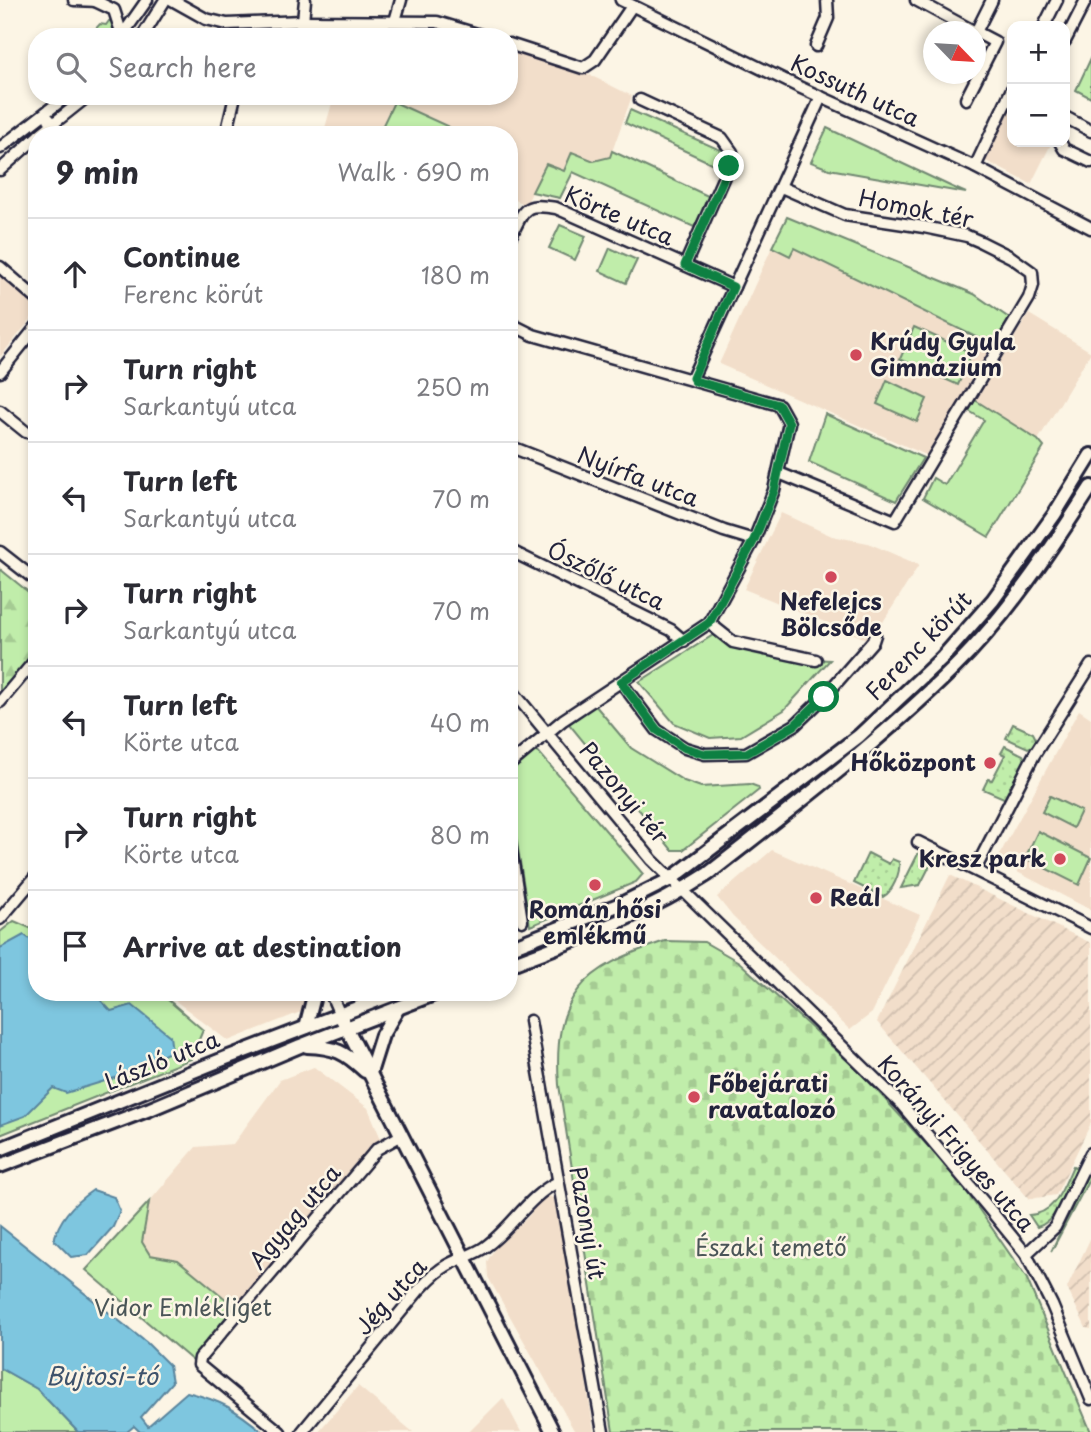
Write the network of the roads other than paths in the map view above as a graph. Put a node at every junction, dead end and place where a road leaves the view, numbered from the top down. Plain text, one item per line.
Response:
1 (74, 0) edge
2 (147, 0) edge
3 (165, 0) edge
4 (172, 0) edge
5 (305, 0) edge
6 (401, 0) edge
7 (621, 0) edge
8 (827, 0) edge
9 (916, 0) edge
10 (992, 0) edge
11 (1057, 0) edge
12 (1086, 0) edge
13 (99, 1) edge
14 (632, 6) junction
15 (303, 20) junction
16 (395, 21) junction
17 (955, 21) edge
18 (981, 21) edge
19 (1046, 21) edge
20 (249, 24) junction
21 (120, 28) edge
22 (128, 28) edge
23 (148, 28) edge
24 (248, 28) edge
25 (457, 28) edge
26 (1070, 31) edge
27 (986, 38) edge
28 (816, 46) dead end
29 (518, 47) edge
30 (986, 60) edge
31 (974, 84) edge
32 (821, 97) junction
33 (966, 99) dead end
34 (640, 100) dead end
35 (1007, 100) edge
36 (54, 105) edge
37 (76, 105) edge
38 (233, 105) edge
39 (44, 113) junction
40 (1070, 120) edge
41 (53, 123) junction
42 (50, 126) edge
43 (55, 126) edge
44 (228, 126) edge
45 (1091, 131) edge
46 (28, 145) edge
47 (1063, 147) edge
48 (0, 148) edge
49 (28, 151) edge
50 (16, 155) junction
51 (1091, 162) edge
52 (975, 167) junction
53 (0, 170) edge
54 (781, 187) junction
55 (518, 222) edge
56 (1091, 228) edge
57 (685, 265) junction
58 (0, 267) edge
59 (733, 287) junction
60 (28, 291) edge
61 (518, 327) edge
62 (28, 337) edge
63 (0, 372) edge
64 (694, 380) junction
65 (0, 411) edge
66 (26, 432) dead end
67 (518, 450) edge
68 (1091, 456) edge
69 (779, 473) junction
70 (1091, 487) edge
71 (754, 540) junction
72 (0, 552) edge
73 (518, 554) edge
74 (28, 574) edge
75 (709, 623) junction
76 (874, 635) dead end
77 (684, 641) junction
78 (816, 660) dead end
79 (1091, 665) edge
80 (28, 669) edge
81 (621, 682) junction
82 (518, 698) edge
83 (0, 702) edge
84 (547, 733) junction
85 (518, 757) edge
86 (918, 842) dead end
87 (975, 868) junction
88 (671, 879) junction
89 (28, 886) edge
90 (682, 891) junction
91 (518, 895) edge
92 (0, 919) edge
93 (522, 921) dead end
94 (1091, 928) edge
95 (518, 944) edge
96 (518, 962) edge
97 (313, 1001) edge
98 (334, 1001) edge
99 (376, 1001) edge
100 (416, 1001) edge
101 (398, 1008) junction
102 (340, 1015) junction
103 (530, 1021) dead end
104 (306, 1027) junction
105 (347, 1028) junction
106 (300, 1046) junction
107 (370, 1074) junction
108 (402, 1135) junction
109 (0, 1149) edge
110 (1091, 1153) edge
111 (0, 1166) edge
112 (558, 1182) junction
113 (1026, 1254) junction
114 (465, 1257) junction
115 (1091, 1399) edge
116 (280, 1432) edge
117 (302, 1432) edge
118 (553, 1432) edge
119 (603, 1432) edge

1 - 13 street
2 - 22 street
3 - 23 street
4 - 20 street
5 - 15 street
6 - 16 street
7 - 14 street, Kossuth utca
8 - 28 street
9 - 17 street
10 - 18 street
11 - 19 street
12 - 26 street
13 - 21 street
14 - 29 street
14 - 32 street, Kossuth utca
15 - 16 street
15 - 20 street
16 - 25 street
20 - 24 street
27 - 30 street
31 - 33 street
32 - 52 street, Kossuth utca
32 - 54 street
34 - 57 street, Körte utca
35 - 52 street
36 - 39 street
37 - 41 street
38 - 44 street
39 - 41 street
39 - 48 street
40 - 45 street
41 - 42 street
41 - 43 street
46 - 50 street
47 - 51 street
49 - 50 street
50 - 53 street
52 - 56 street, Kossuth utca
54 - 59 street
54 - 69 street, Homok tér
55 - 57 street, Körte utca
57 - 59 street, Körte utca
58 - 60 street
59 - 64 street
61 - 64 street
62 - 63 street
64 - 69 street
65 - 66 street
67 - 71 street, Nyírfa utca
68 - 88 main road, Ferenc körút
69 - 71 street
70 - 90 main road, Ferenc körút
71 - 75 street
72 - 74 street
73 - 77 street, Ószőlő utca
75 - 77 street
75 - 78 street
76 - 81 street, Ferenc körút
77 - 81 street
79 - 87 street
80 - 83 street
81 - 84 street
82 - 84 street, Pazonyi tér
84 - 85 street
84 - 88 street, Pazonyi tér
86 - 87 street
87 - 94 street
88 - 90 street, Pazonyi tér
88 - 95 main road
89 - 92 street
90 - 96 main road
90 - 113 street, Korányi Frigyes utca
91 - 93 street
97 - 104 main road
98 - 102 street
99 - 102 main road
100 - 101 main road
101 - 105 main road
101 - 107 main road
102 - 104 main road, László utca
102 - 105 main road
103 - 112 street, Pazonyi út
104 - 109 main road, László utca
105 - 106 main road, László utca
105 - 107 main road
106 - 107 main road
106 - 111 main road, László utca
107 - 108 main road
108 - 114 main road
108 - 116 street, Agyag utca
110 - 113 street
112 - 114 street, Jég utca
112 - 119 street, Pazonyi út
113 - 115 street, Korányi Frigyes utca
114 - 117 street, Jég utca
114 - 118 main road

